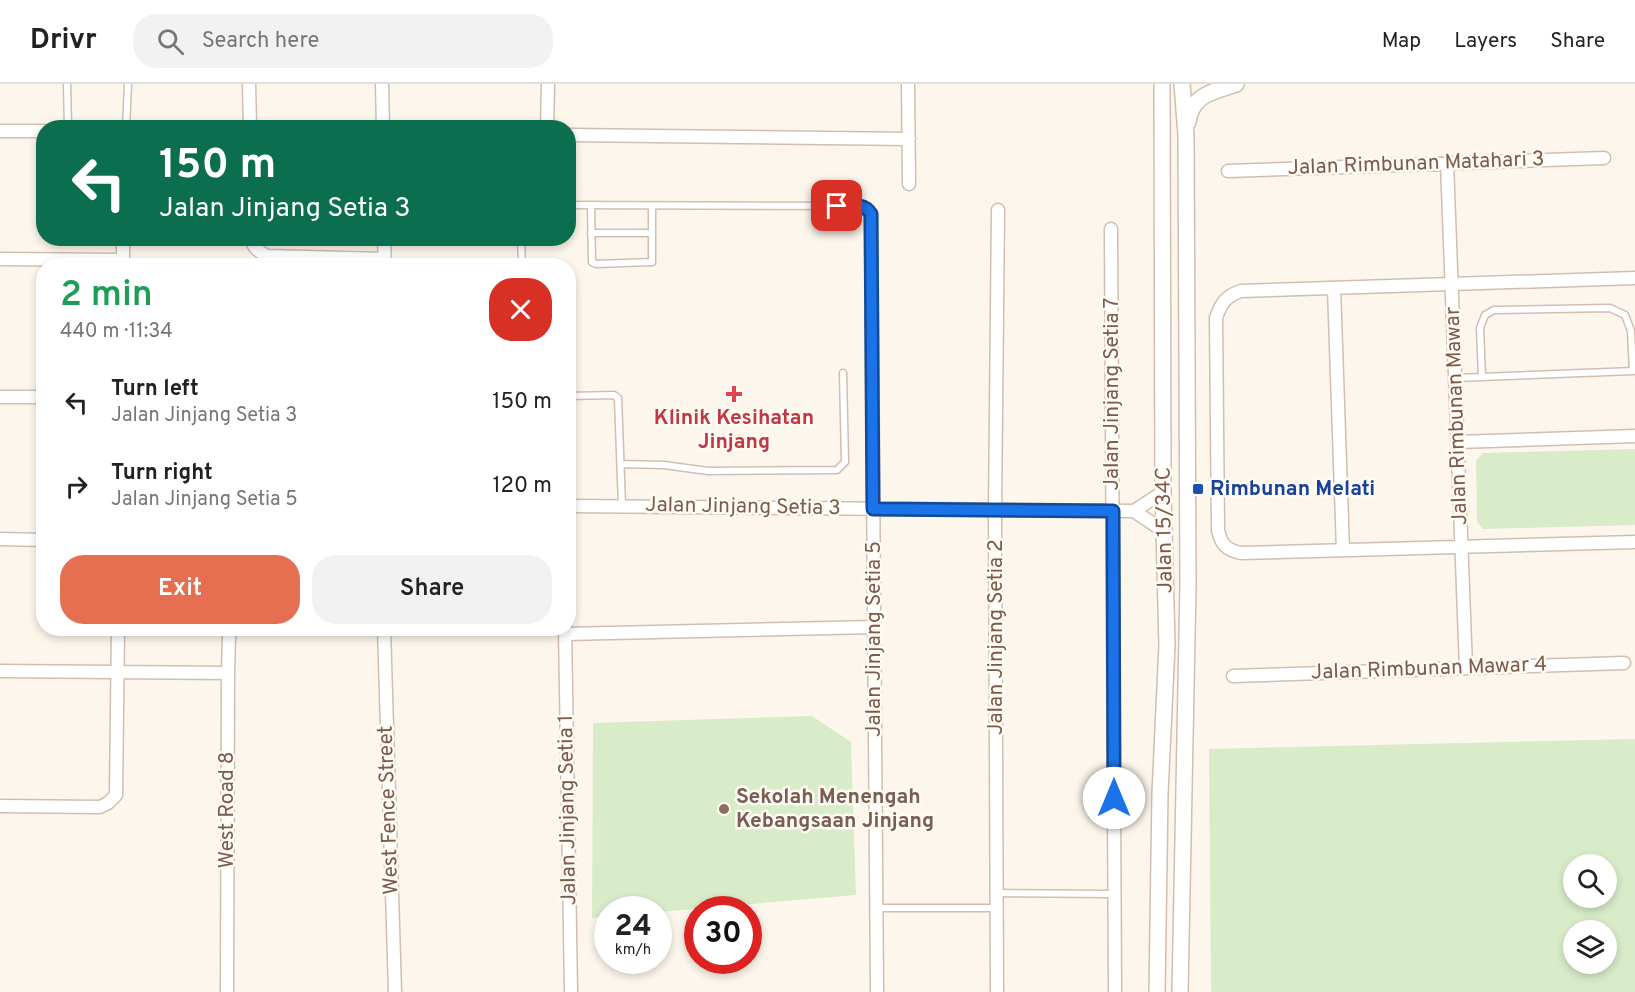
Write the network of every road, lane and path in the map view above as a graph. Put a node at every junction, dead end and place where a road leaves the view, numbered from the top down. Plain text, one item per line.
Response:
1 (67, 84) edge
2 (128, 84) edge
3 (249, 84) edge
4 (382, 84) edge
5 (548, 84) edge
6 (909, 84) edge
7 (1220, 84) edge
8 (1236, 84) edge
9 (1182, 85) edge
10 (1162, 86) edge
11 (68, 120) edge
12 (127, 120) edge
13 (250, 120) edge
14 (383, 120) edge
15 (547, 120) edge
16 (0, 131) edge
17 (36, 131) edge
18 (576, 135) edge
19 (1186, 135) junction
20 (909, 139) junction
21 (1604, 158) dead end
22 (1448, 163) junction
23 (1228, 171) dead end
24 (909, 184) dead end
25 (576, 205) edge
26 (591, 205) junction
27 (652, 206) junction
28 (998, 210) dead end
29 (871, 214) joint
30 (1112, 229) dead end
31 (652, 232) junction
32 (591, 233) junction
33 (255, 246) edge
34 (306, 258) edge
35 (0, 260) edge
36 (36, 261) edge
37 (1635, 278) edge
38 (1452, 284) junction
39 (1334, 288) junction
40 (1634, 371) edge
41 (843, 374) dead end
42 (1482, 376) junction
43 (1456, 378) junction
44 (576, 396) edge
45 (0, 397) edge
46 (36, 397) edge
47 (1635, 436) edge
48 (1458, 442) junction
49 (621, 464) junction
50 (1163, 492) junction
51 (576, 506) edge
52 (622, 506) junction
53 (873, 509) junction
54 (995, 510) junction
55 (1113, 511) junction
56 (1134, 511) junction
57 (1165, 532) junction
58 (0, 539) edge
59 (36, 540) edge
60 (1635, 542) edge
61 (1462, 547) junction
62 (1343, 550) junction
63 (874, 627) junction
64 (576, 631) edge
65 (118, 636) edge
66 (228, 636) edge
67 (384, 636) edge
68 (566, 636) edge
69 (1624, 663) dead end
70 (1466, 668) junction
71 (0, 670) edge
72 (117, 672) junction
73 (228, 673) junction
74 (1233, 676) dead end
75 (0, 806) edge
76 (997, 893) junction
77 (1114, 894) junction
78 (876, 908) junction
79 (997, 908) junction
80 (227, 992) edge
81 (395, 992) edge
82 (571, 992) edge
83 (877, 992) edge
84 (997, 992) edge
85 (1115, 992) edge
86 (1157, 992) edge
87 (1180, 992) edge

1 - 11 lane
2 - 12 lane
3 - 13 street
4 - 14 street
5 - 15 street
6 - 20 street
7 - 9 street, Jalan 15/34C
8 - 19 street
9 - 10 street, Jalan 15/34C
9 - 19 street, Jalan 15/34C
10 - 50 street, Jalan 15/34C
16 - 17 street
18 - 20 street
19 - 87 street, Jalan 15/34C
20 - 24 street
21 - 22 street, Jalan Rimbunan Matahari 3
22 - 23 street, Jalan Rimbunan Matahari 3
22 - 38 street, Jalan Rimbunan Mawar
25 - 26 lane
26 - 27 lane
26 - 32 lane
27 - 29 lane
27 - 31 lane
28 - 54 street, Jalan Jinjang Setia 2
29 - 53 street, Jalan Jinjang Setia 5
30 - 55 street, Jalan Jinjang Setia 7
31 - 32 lane
31 - 32 lane
33 - 34 street
35 - 36 street
37 - 38 street
38 - 39 street
38 - 43 street, Jalan Rimbunan Mawar
39 - 62 street
39 - 62 street
40 - 42 lane
40 - 42 lane
41 - 49 lane
42 - 43 lane
43 - 48 street, Jalan Rimbunan Mawar
44 - 49 lane
45 - 46 street
47 - 48 street
48 - 61 street, Jalan Rimbunan Mawar
49 - 52 lane
50 - 56 street
50 - 57 street, Jalan 15/34C
51 - 52 street, Jalan Jinjang Setia 3
52 - 53 street, Jalan Jinjang Setia 3
53 - 54 street, Jalan Jinjang Setia 3
53 - 63 street, Jalan Jinjang Setia 5
54 - 55 street, Jalan Jinjang Setia 3
54 - 76 street, Jalan Jinjang Setia 2
55 - 56 street, Jalan Jinjang Setia 3
55 - 77 street, Jalan Jinjang Setia 7
56 - 57 street
57 - 86 street, Jalan 15/34C
58 - 59 street
60 - 61 street
61 - 62 street
61 - 70 street, Jalan Rimbunan Mawar
63 - 64 street
63 - 78 street, Jalan Jinjang Setia 5
65 - 72 street
66 - 73 street, West Road 8
67 - 81 street, West Fence Street
68 - 82 street, Jalan Jinjang Setia 1
69 - 70 street, Jalan Rimbunan Mawar 4
70 - 74 street, Jalan Rimbunan Mawar 4
71 - 72 street
72 - 73 street
72 - 75 street
73 - 80 street, West Road 8
76 - 77 lane
76 - 79 street, Jalan Jinjang Setia 2
77 - 85 street, Jalan Jinjang Setia 7
78 - 79 lane
78 - 83 street, Jalan Jinjang Setia 5
79 - 84 street, Jalan Jinjang Setia 2

